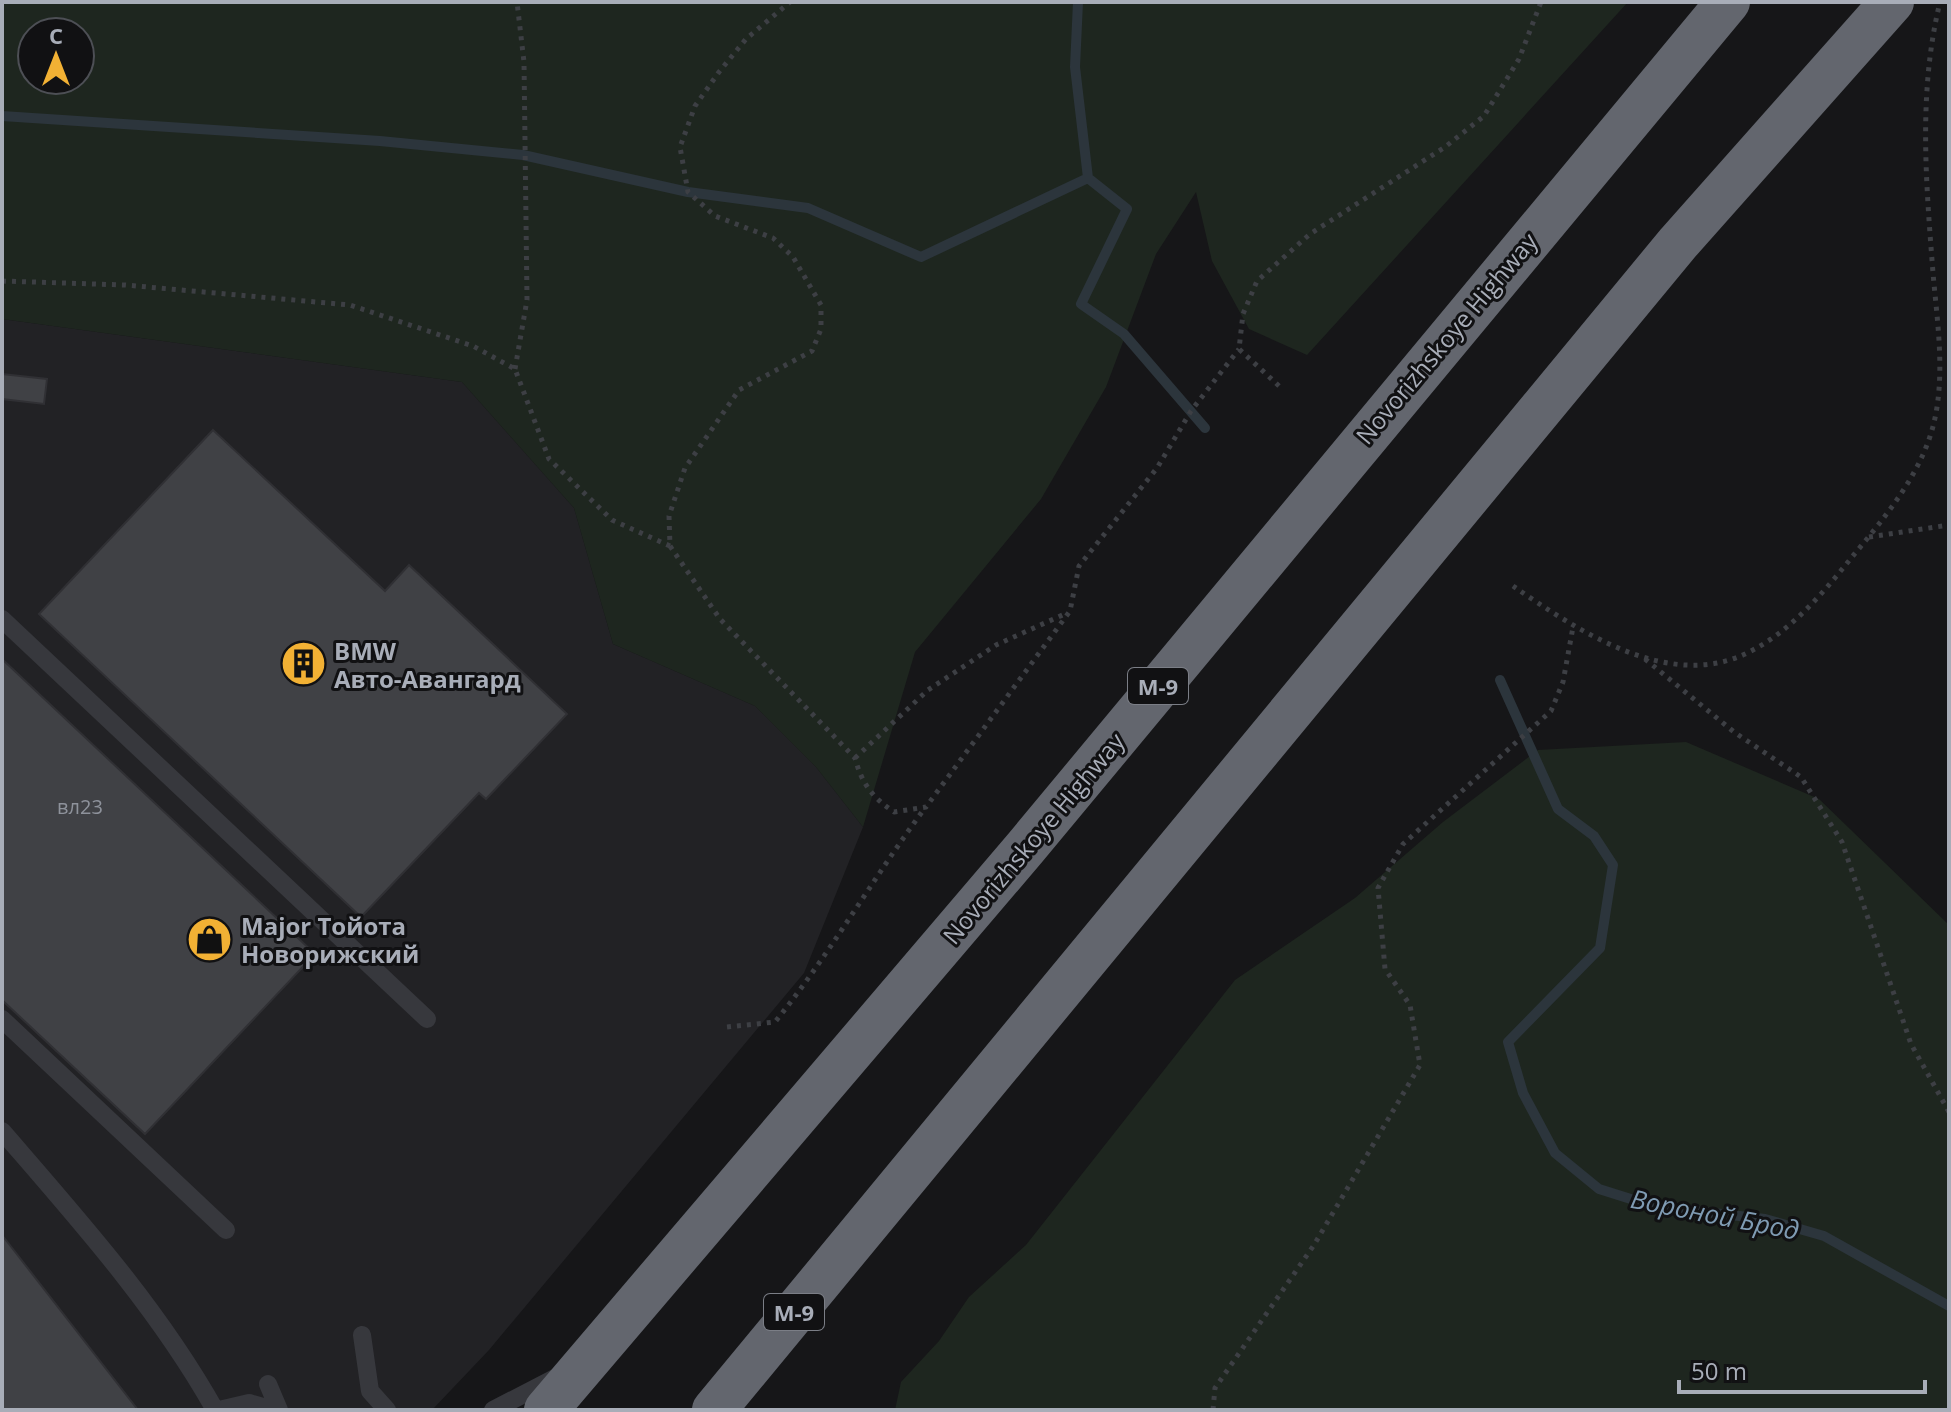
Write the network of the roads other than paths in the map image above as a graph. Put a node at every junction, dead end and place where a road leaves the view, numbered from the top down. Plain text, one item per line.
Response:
1 (1728, 2) edge
2 (1892, 2) edge
3 (2, 619) edge
4 (2, 1019) edge
5 (427, 1019) dead end
6 (2, 1131) edge
7 (226, 1230) dead end
8 (362, 1335) dead end
9 (590, 1360) junction
10 (268, 1384) dead end
11 (217, 1410) edge
12 (273, 1410) edge
13 (279, 1410) edge
14 (387, 1410) edge
15 (493, 1410) edge
16 (546, 1410) edge
17 (714, 1410) edge

1 - 9 highway, Novorizhskoye Highway / М-9
2 - 17 highway, М-9
3 - 5 lane
4 - 7 lane
6 - 11 lane
8 - 14 lane
9 - 15 lane
9 - 16 highway, Novorizhskoye Highway / М-9
10 - 13 lane
11 - 12 lane

